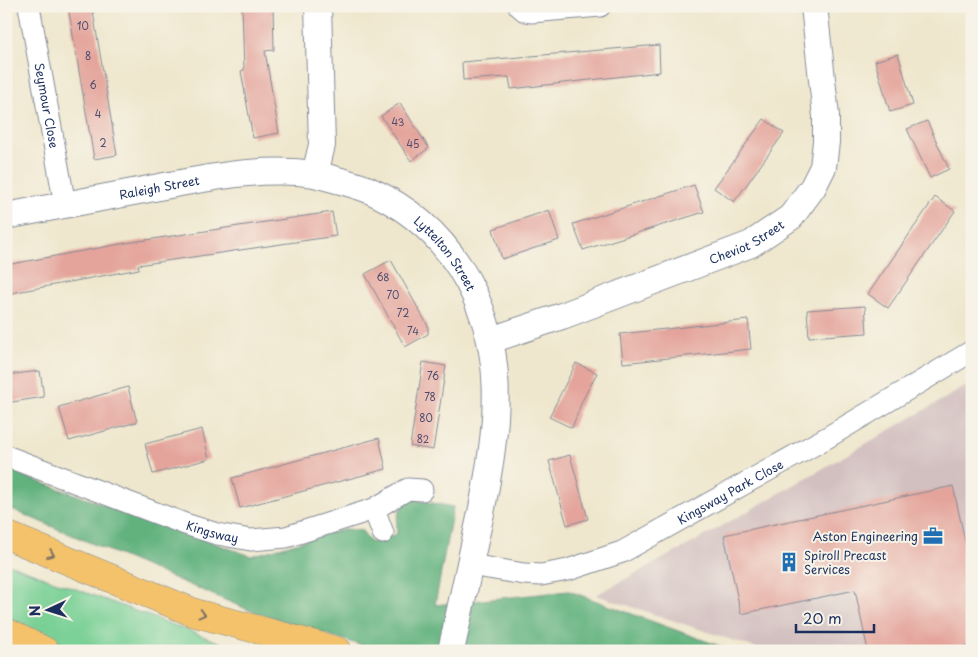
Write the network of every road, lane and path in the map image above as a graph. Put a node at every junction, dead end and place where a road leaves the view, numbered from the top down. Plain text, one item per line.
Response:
1 (29, 6) edge
2 (318, 6) edge
3 (519, 6) edge
4 (600, 6) edge
5 (814, 6) edge
6 (314, 174) junction
7 (65, 205) junction
8 (6, 216) edge
9 (491, 340) junction
10 (972, 351) edge
11 (6, 456) edge
12 (422, 490) dead end
13 (374, 508) junction
14 (383, 533) dead end
15 (6, 535) edge
16 (470, 566) junction
17 (6, 632) edge
18 (45, 651) edge
19 (338, 651) edge
20 (451, 651) edge

1 - 7 street, Seymour Close
2 - 6 street
3 - 4 street
5 - 9 street, Cheviot Street
6 - 7 street, Raleigh Street
6 - 9 street, Lyttelton Street
7 - 8 street, Raleigh Street
9 - 16 street, Lyttelton Street
10 - 16 street, Kingsway Park Close
11 - 13 street, Kingsway
12 - 13 street, Kingsway
13 - 14 street
15 -> 19 highway
16 - 20 street, Lyttelton Street
17 - 18 highway

